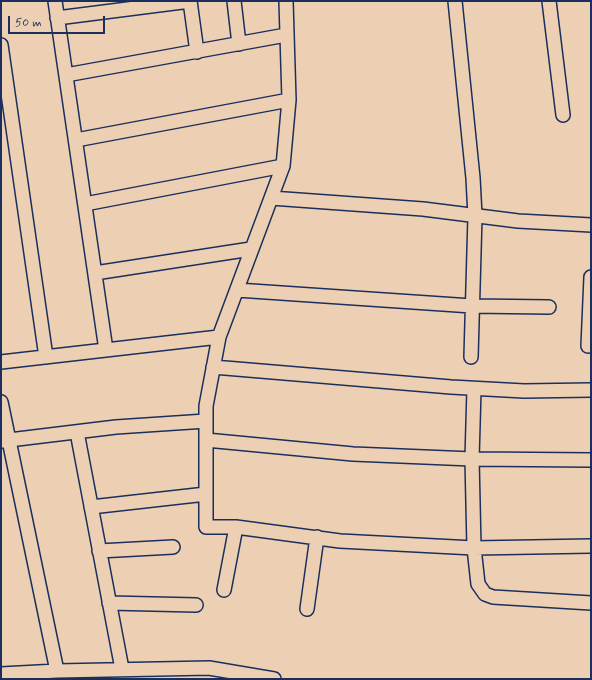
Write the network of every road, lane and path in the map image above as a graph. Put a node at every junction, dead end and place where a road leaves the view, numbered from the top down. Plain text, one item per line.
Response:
1 (55, 1) edge
2 (190, 1) edge
3 (234, 1) edge
4 (286, 1) edge
5 (455, 1) edge
6 (549, 1) edge
7 (57, 18) junction
8 (286, 35) junction
9 (239, 44) junction
10 (1, 45) edge
11 (197, 52) junction
12 (66, 76) junction
13 (289, 100) junction
14 (564, 115) dead end
15 (76, 140) junction
16 (283, 166) junction
17 (270, 198) junction
18 (85, 204) junction
19 (475, 216) junction
20 (591, 225) edge
21 (252, 250) junction
22 (95, 273) junction
23 (591, 277) edge
24 (236, 290) junction
25 (472, 306) junction
26 (549, 307) dead end
27 (219, 337) junction
28 (588, 346) dead end
29 (106, 350) junction
30 (46, 357) junction
31 (471, 357) dead end
32 (1, 362) edge
33 (213, 367) junction
34 (474, 389) junction
35 (591, 390) edge
36 (1, 402) edge
37 (206, 421) junction
38 (76, 432) junction
39 (5, 440) edge
40 (206, 440) junction
41 (472, 459) junction
42 (591, 460) edge
43 (206, 494) junction
44 (91, 507) junction
45 (236, 527) junction
46 (317, 537) junction
47 (591, 546) edge
48 (173, 547) dead end
49 (474, 548) junction
50 (99, 551) junction
51 (224, 590) dead end
52 (109, 603) junction
53 (591, 603) edge
54 (196, 605) dead end
55 (307, 608) dead end
56 (122, 669) junction
57 (58, 671) junction
58 (1, 674) edge
59 (150, 674) edge
60 (213, 674) edge
61 (96, 675) edge
62 (257, 678) edge
63 (274, 679) edge

1 - 7 street
2 - 7 street
2 - 11 street
3 - 9 street
4 - 8 street
5 - 19 street
6 - 14 street
7 - 12 street
8 - 9 street
8 - 13 street
9 - 11 street
10 - 30 street
11 - 12 street
12 - 15 street
13 - 15 street
13 - 16 street
15 - 18 street
16 - 17 street
16 - 18 street
17 - 19 street
17 - 21 street
18 - 22 street
19 - 20 street
19 - 25 street
21 - 22 street
21 - 24 street
22 - 29 street
23 - 28 street
24 - 25 street
24 - 27 street
25 - 26 street
25 - 31 street
27 - 29 street
27 - 33 street
29 - 30 street
30 - 32 street
33 - 34 street
33 - 37 street
34 - 35 street
34 - 41 street
36 - 39 street
37 - 38 street
37 - 40 street
38 - 39 street
38 - 44 street
39 - 57 street
40 - 41 street
40 - 43 street
41 - 42 street
41 - 49 street
43 - 44 street
43 - 45 street
44 - 50 street
45 - 46 street
45 - 51 street
46 - 49 street
46 - 55 street
47 - 49 street
48 - 50 street
49 - 53 street
50 - 52 street
52 - 54 street
52 - 56 street
56 - 59 street
56 - 61 street
57 - 58 street
57 - 61 street
59 - 60 street
60 - 62 street
62 - 63 street

